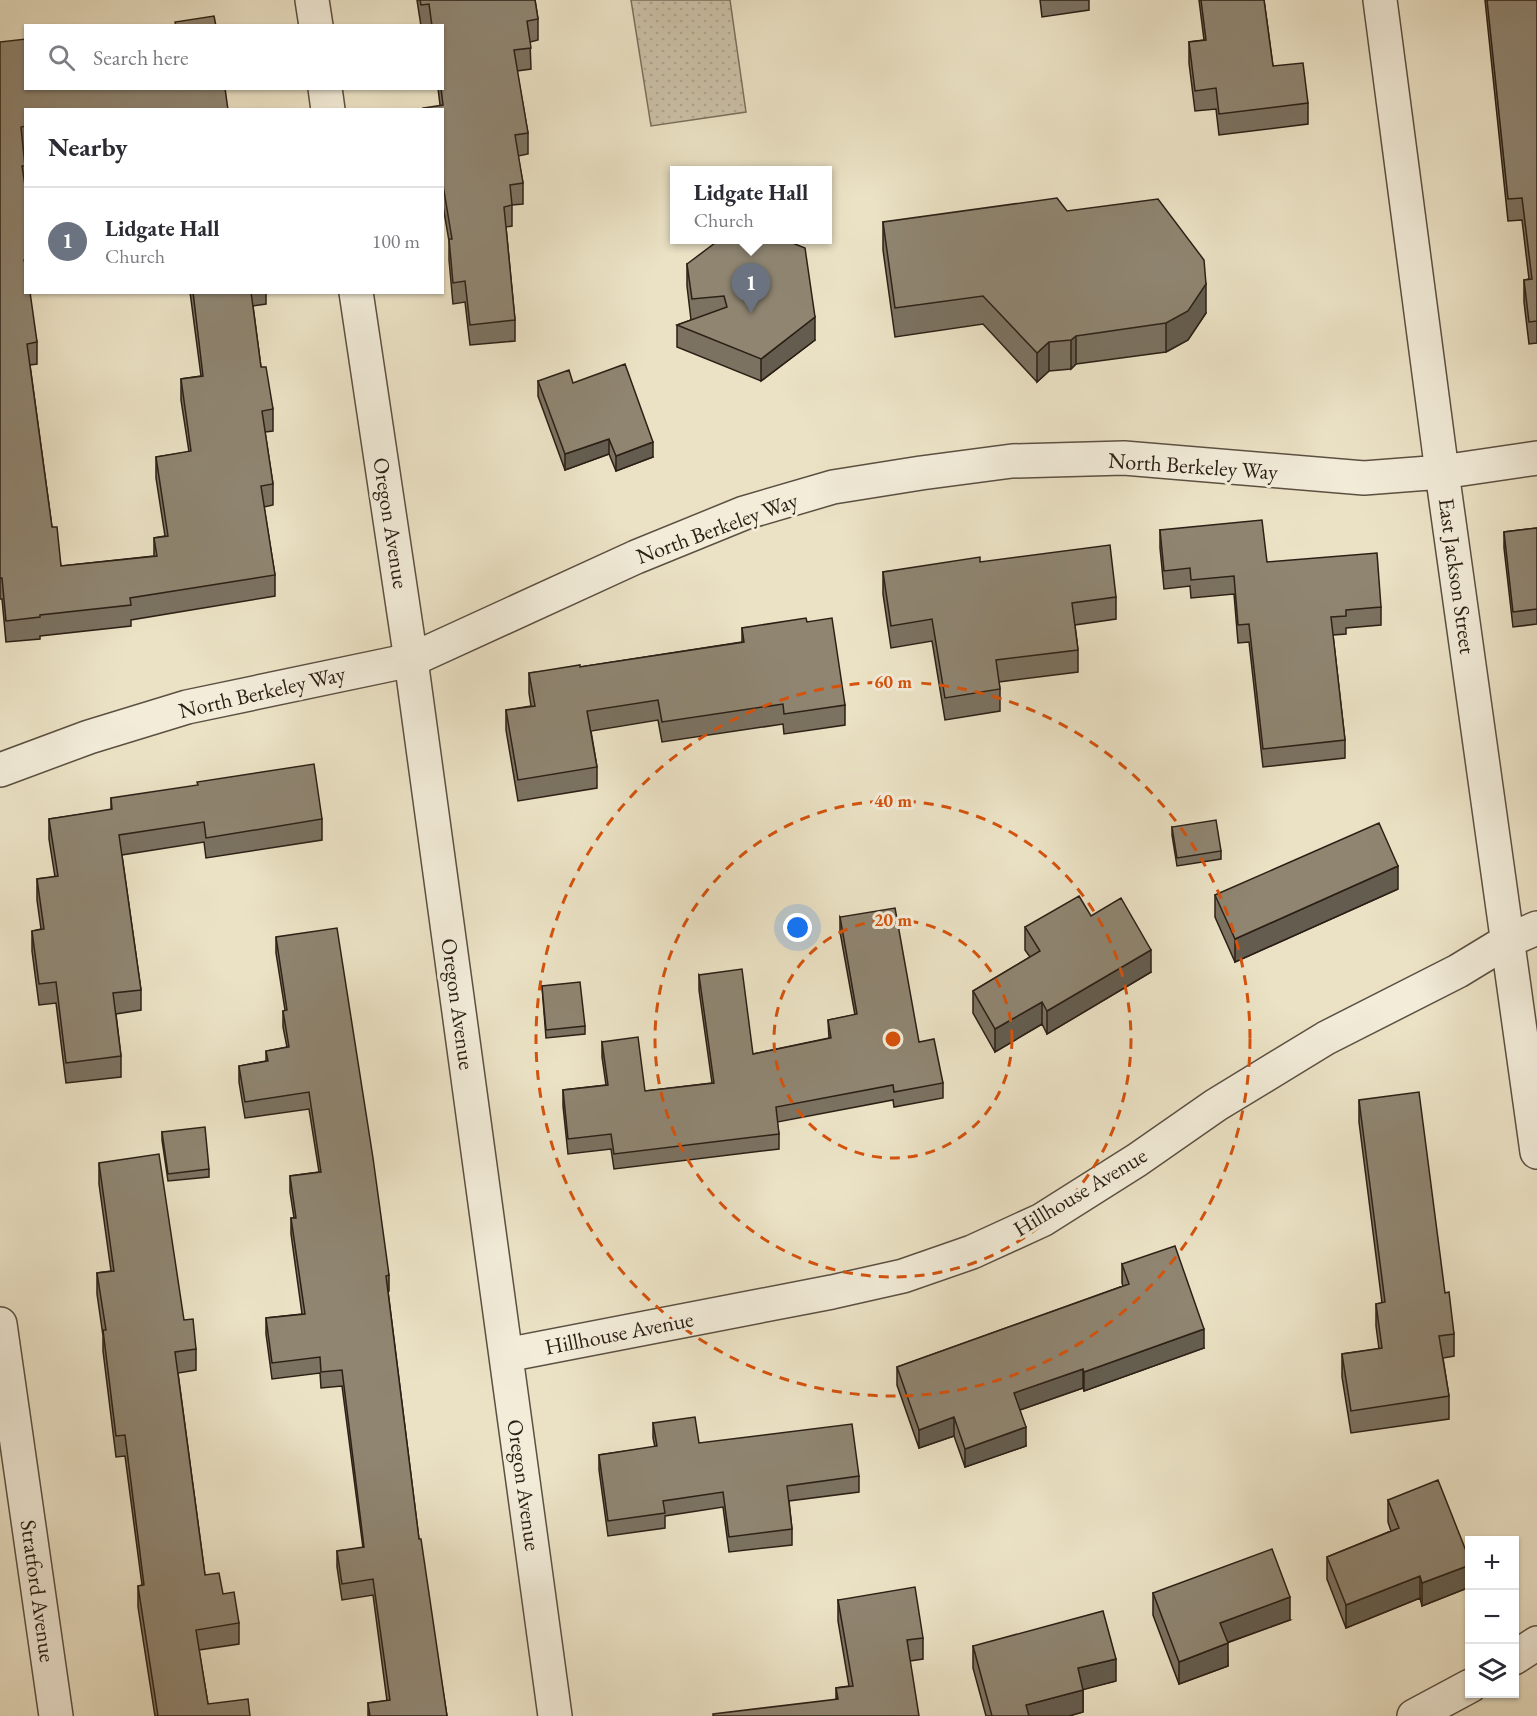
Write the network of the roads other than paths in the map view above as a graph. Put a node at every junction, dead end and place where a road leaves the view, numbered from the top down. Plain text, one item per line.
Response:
1 (312, 0) edge
2 (1380, 0) edge
3 (316, 24) edge
4 (325, 90) edge
5 (328, 108) edge
6 (356, 294) edge
7 (1537, 458) edge
8 (1442, 472) junction
9 (411, 660) junction
10 (0, 770) edge
11 (1523, 934) edge
12 (1537, 1152) edge
13 (0, 1324) edge
14 (506, 1355) junction
15 (1537, 1643) edge
16 (1519, 1655) edge
17 (1465, 1689) edge
18 (56, 1716) edge
19 (555, 1716) edge
20 (1414, 1716) edge

1 - 3 street
2 - 8 street, East Jackson Street
4 - 5 street
6 - 9 street, Oregon Avenue
7 - 8 street, North Berkeley Way
8 - 9 street, North Berkeley Way
8 - 11 street, East Jackson Street
9 - 10 street, North Berkeley Way
9 - 14 street, Oregon Avenue
11 - 12 street, East Jackson Street
11 - 14 street, Hillhouse Avenue
13 - 18 street, Stratford Avenue
14 - 19 street, Oregon Avenue
15 - 16 street
17 - 20 street

